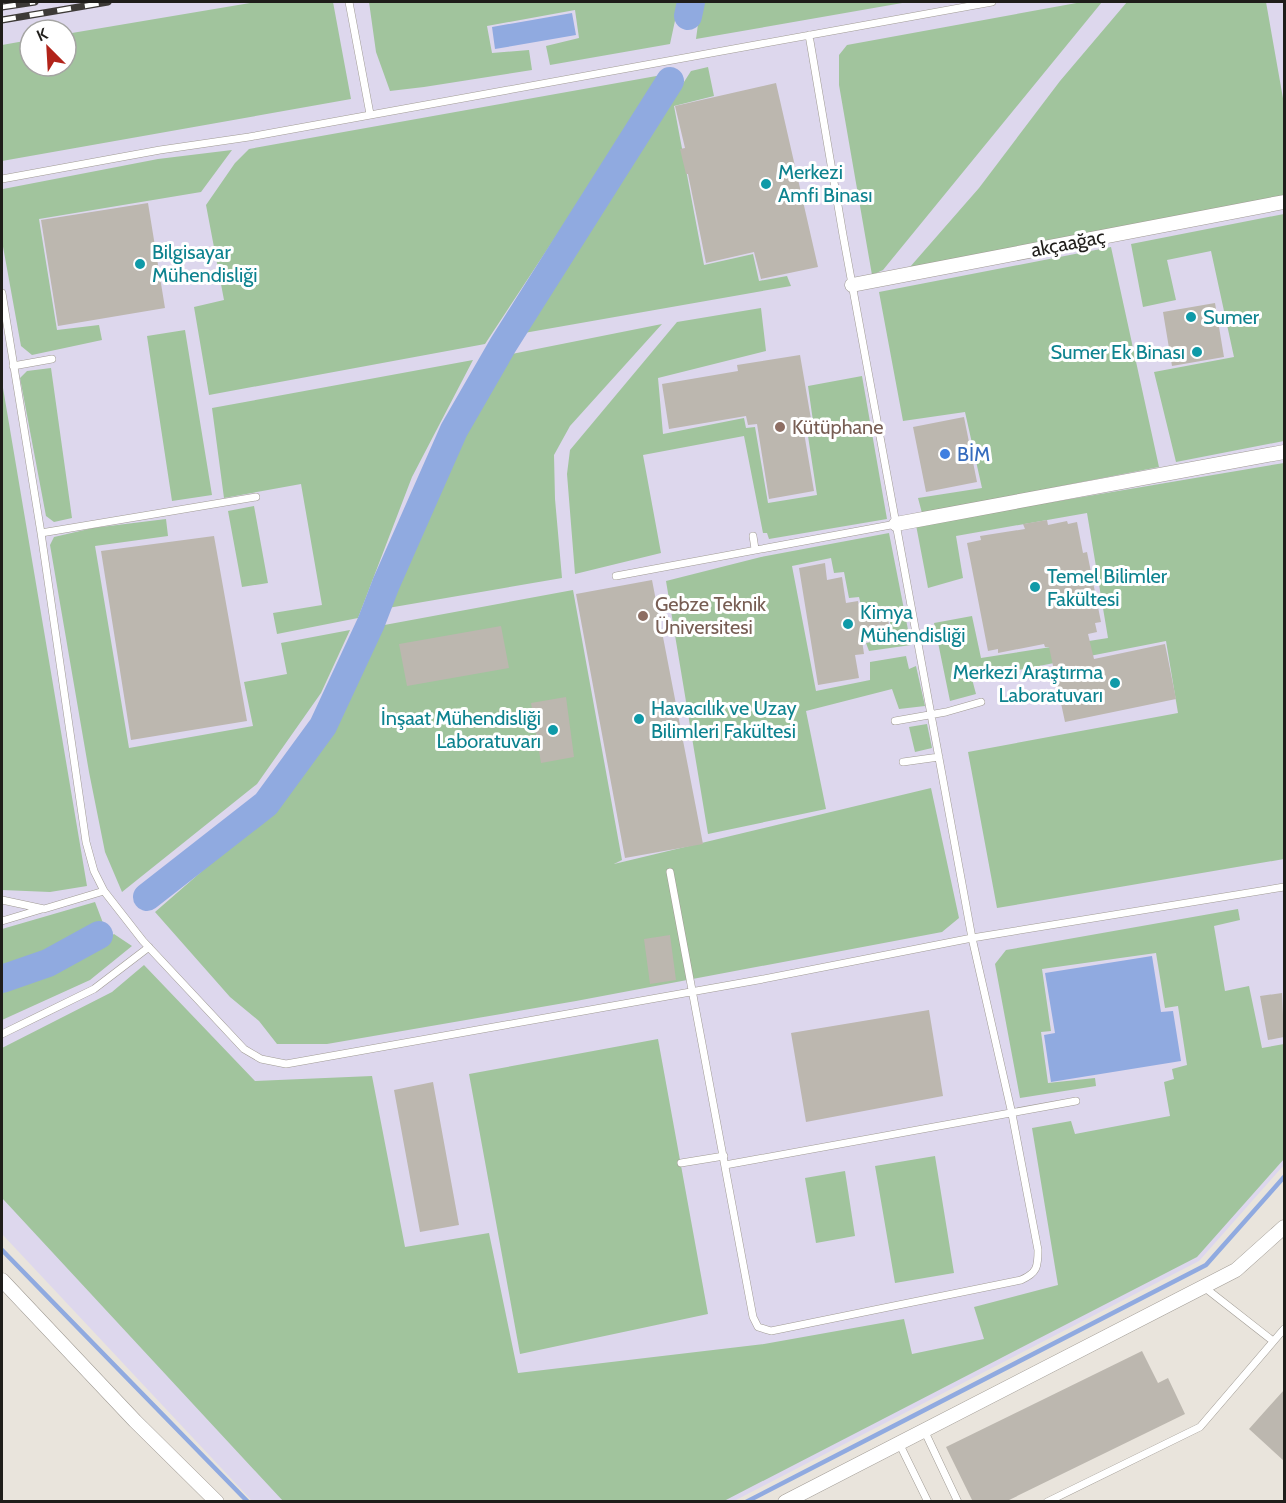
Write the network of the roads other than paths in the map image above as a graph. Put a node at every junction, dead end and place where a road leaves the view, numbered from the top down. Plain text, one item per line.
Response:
1 (349, 2) edge
2 (992, 2) edge
3 (809, 35) junction
4 (370, 114) junction
5 (2, 179) edge
6 (1284, 202) edge
7 (852, 285) junction
8 (2, 293) edge
9 (52, 359) dead end
10 (13, 366) junction
11 (1284, 452) edge
12 (256, 497) dead end
13 (896, 524) junction
14 (41, 532) junction
15 (753, 536) dead end
16 (755, 549) junction
17 (615, 576) dead end
18 (981, 702) dead end
19 (931, 714) junction
20 (895, 721) dead end
21 (939, 757) junction
22 (903, 762) dead end
23 (670, 872) dead end
24 (1284, 887) edge
25 (104, 891) junction
26 (2, 900) edge
27 (44, 909) junction
28 (2, 921) edge
29 (972, 938) junction
30 (148, 947) junction
31 (693, 992) junction
32 (2, 1034) edge
33 (1076, 1101) dead end
34 (1012, 1113) junction
35 (724, 1155) junction
36 (681, 1163) dead end
37 (725, 1165) junction
38 (1284, 1227) edge
39 (2, 1280) edge
40 (1204, 1287) junction
41 (1284, 1329) edge
42 (1273, 1341) junction
43 (924, 1430) junction
44 (899, 1443) junction
45 (217, 1502) edge
46 (784, 1502) edge
47 (928, 1502) edge
48 (958, 1502) edge
49 (1047, 1502) edge

1 - 4 lane
2 - 3 lane
3 - 4 lane
3 - 7 lane
4 - 5 lane
6 - 7 street, akçaağaç
7 - 13 lane
8 - 10 lane
9 - 10 lane
10 - 14 lane
11 - 13 street
12 - 14 lane
13 - 16 lane
13 - 19 lane
14 - 25 lane
15 - 16 lane
16 - 17 lane
18 - 19 lane
19 - 20 lane
19 - 21 lane
21 - 22 lane
21 - 29 lane
23 - 31 lane
24 - 29 lane
25 - 27 lane
25 - 30 lane
26 - 27 lane
27 - 28 lane
29 - 31 lane
29 - 34 lane
30 - 31 lane
30 - 32 lane
31 - 35 lane
33 - 34 lane
34 - 37 lane
34 - 37 lane
35 - 36 lane
35 - 37 lane
38 - 40 street
39 - 45 street
40 - 42 lane
40 - 43 street
41 - 42 lane
42 - 49 lane
43 - 44 street
43 - 48 lane
44 - 46 street
44 - 47 lane

